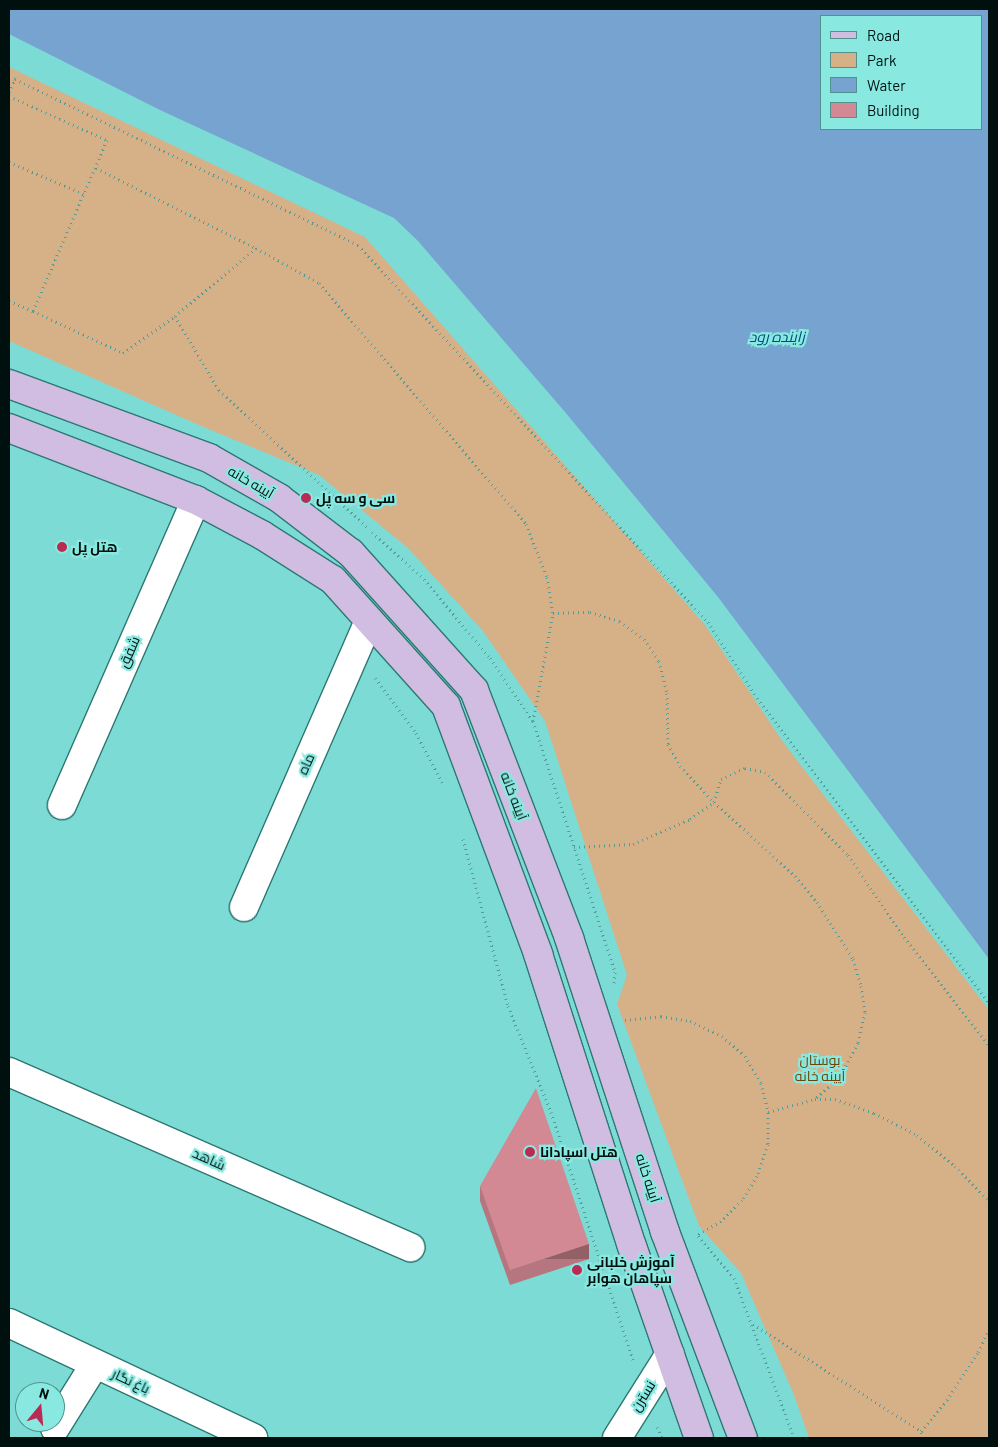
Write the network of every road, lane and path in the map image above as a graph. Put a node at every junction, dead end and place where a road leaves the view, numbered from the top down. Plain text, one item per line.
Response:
1 (9, 77) edge
2 (15, 79) junction
3 (9, 92) edge
4 (9, 96) edge
5 (9, 162) edge
6 (96, 168) junction
7 (84, 194) junction
8 (256, 248) junction
9 (9, 301) edge
10 (175, 316) dead end
11 (9, 384) edge
12 (9, 428) edge
13 (196, 500) junction
14 (369, 620) junction
15 (355, 652) junction
16 (534, 721) dead end
17 (448, 792) dead end
18 (714, 802) junction
19 (62, 805) dead end
20 (463, 838) dead end
21 (574, 847) junction
22 (244, 908) dead end
23 (614, 992) dead end
24 (989, 1002) edge
25 (620, 1014) dead end
26 (989, 1045) edge
27 (9, 1072) edge
28 (816, 1099) junction
29 (768, 1112) junction
30 (989, 1201) edge
31 (410, 1247) dead end
32 (9, 1323) edge
33 (751, 1323) junction
34 (989, 1329) edge
35 (670, 1354) junction
36 (95, 1364) junction
37 (644, 1395) junction
38 (65, 1411) edge
39 (921, 1431) junction
40 (253, 1438) edge
41 (617, 1438) edge
42 (662, 1438) edge
43 (700, 1438) edge
44 (742, 1438) edge
45 (794, 1438) edge
46 (923, 1438) edge

1 - 2 path
2 - 3 path
2 - 24 path
4 - 6 path
5 - 7 path
6 - 7 path
6 - 8 path
7 - 9 path
8 - 10 path
8 - 18 path
11 - 44 main road, آیینه خانه
12 - 13 main road
13 - 14 main road
13 - 19 street, شفق
14 - 15 street, ماه
14 - 35 main road
15 - 17 path
15 - 22 street, ماه
16 - 21 path
18 - 21 path
18 - 26 path
18 - 28 path
20 - 37 path
21 - 23 path
25 - 29 path
27 - 31 street, شاهد
28 - 29 path
28 - 30 path
29 - 33 path
32 - 36 street, باغ نگار
33 - 39 path
33 - 45 path
34 - 39 path
35 - 37 street, نسترن
35 - 43 main road
36 - 38 street
36 - 40 street, باغ نگار
37 - 41 street, نسترن
37 - 42 path
39 - 46 path

